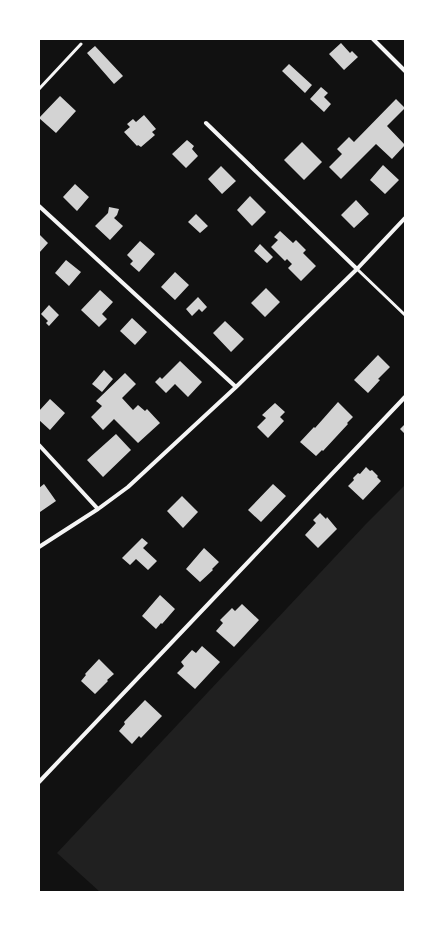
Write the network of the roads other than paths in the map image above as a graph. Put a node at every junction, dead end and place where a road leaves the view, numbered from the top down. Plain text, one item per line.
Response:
1 (373, 39) edge
2 (81, 44) dead end
3 (405, 71) edge
4 (39, 89) edge
5 (206, 123) dead end
6 (39, 206) edge
7 (405, 218) edge
8 (357, 269) junction
9 (405, 315) edge
10 (236, 387) junction
11 (405, 397) edge
12 (39, 445) edge
13 (98, 509) junction
14 (39, 546) edge
15 (39, 782) edge

1 - 3 street
2 - 4 lane
5 - 8 street
6 - 10 street
7 - 8 street
8 - 9 lane
8 - 10 street
10 - 13 street
11 - 15 street
12 - 13 street
13 - 14 street

